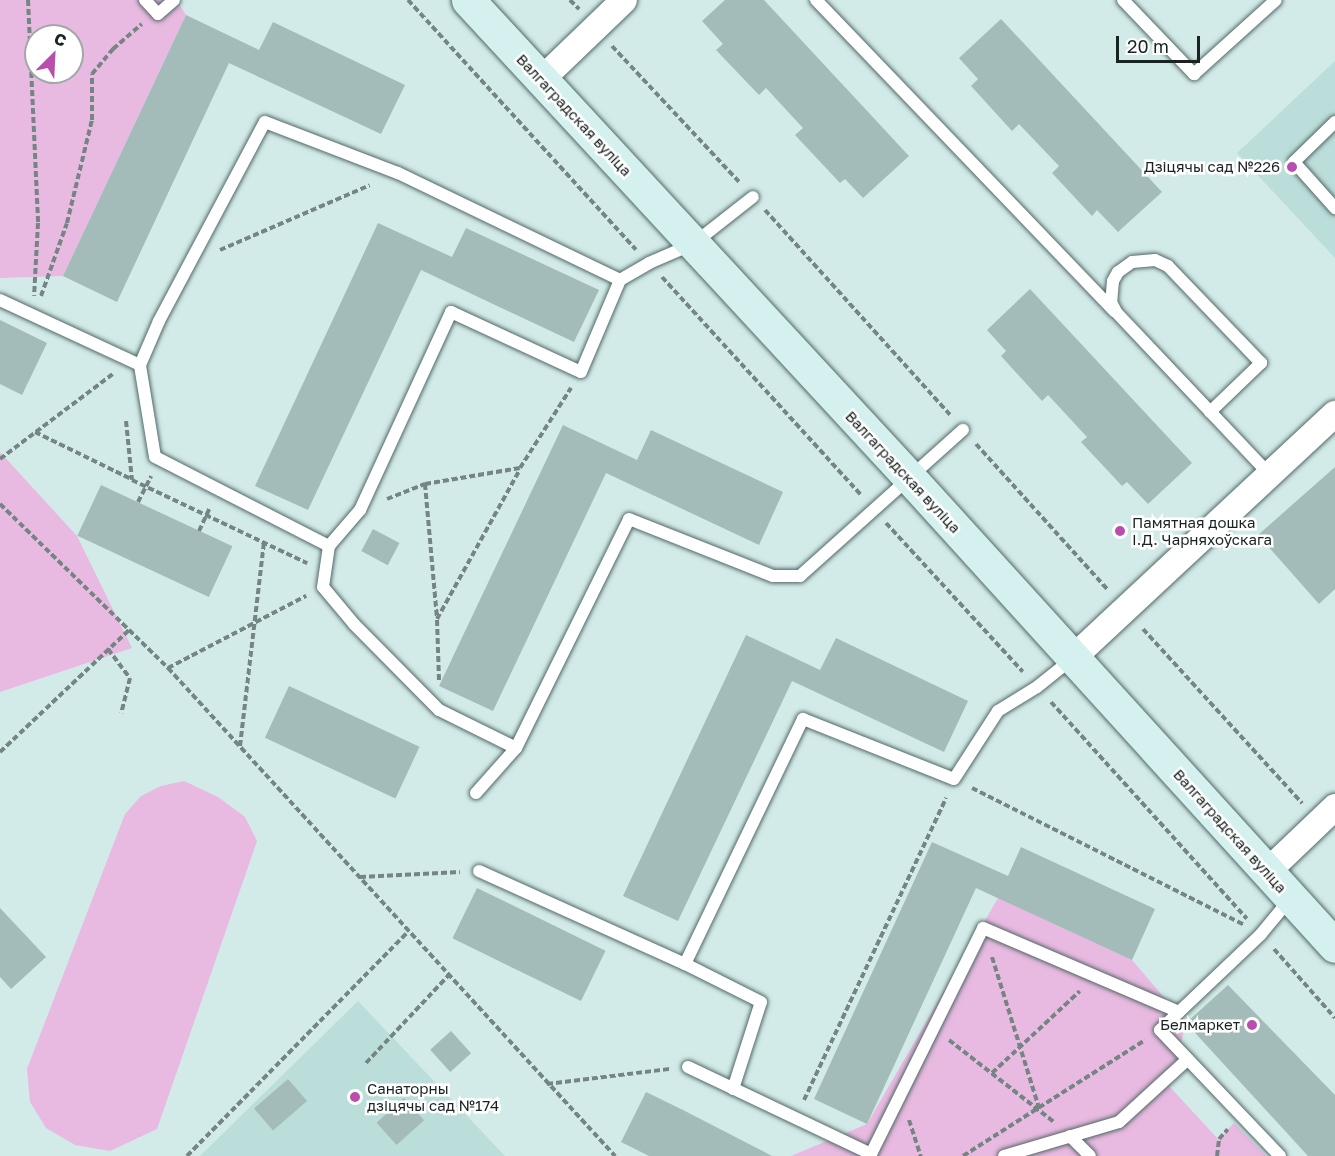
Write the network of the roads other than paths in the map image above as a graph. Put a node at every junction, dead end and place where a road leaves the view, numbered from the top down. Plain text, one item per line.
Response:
1 (145, 0) edge
2 (174, 0) edge
3 (468, 0) edge
4 (624, 0) edge
5 (816, 0) edge
6 (1123, 0) edge
7 (1276, 0) edge
8 (542, 80) junction
9 (1335, 122) edge
10 (753, 197) road end
11 (1335, 208) edge
12 (693, 244) junction
13 (620, 280) junction
14 (0, 300) edge
15 (1116, 312) junction
16 (135, 362) junction
17 (1210, 412) junction
18 (1335, 414) edge
19 (963, 429) road end
20 (1270, 475) junction
21 (910, 478) junction
22 (329, 546) junction
23 (1073, 658) junction
24 (516, 748) junction
25 (476, 793) dead end
26 (1327, 814) edge
27 (479, 871) road end
28 (1267, 872) junction
29 (1291, 898) junction
30 (1335, 946) edge
31 (685, 964) junction
32 (1179, 1012) junction
33 (1188, 1059) junction
34 (688, 1067) road end
35 (733, 1089) junction
36 (1070, 1136) junction
37 (873, 1155) edge
38 (1004, 1156) edge
39 (1090, 1156) edge
40 (1280, 1156) edge

1 - 2 lane
3 - 8 main road, Валгаградская вуліца
4 - 8 street
5 - 15 lane
6 - 7 lane
8 - 12 main road, Валгаградская вуліца
9 - 11 lane
10 - 12 lane
12 - 13 lane
12 - 21 main road, Валгаградская вуліца
13 - 16 lane
13 - 22 lane
14 - 16 lane
15 - 17 lane
15 - 17 lane
16 - 22 lane
17 - 20 lane
18 - 20 street
19 - 21 lane
20 - 23 street
21 - 23 main road, Валгаградская вуліца
21 - 24 lane
22 - 24 lane
23 - 28 main road, Валгаградская вуліца
23 - 31 lane
24 - 25 lane
26 - 28 street
27 - 31 lane
28 - 29 main road, Валгаградская вуліца
29 - 30 main road, Валгаградская вуліца
29 - 32 lane
31 - 35 lane
32 - 33 lane
32 - 37 lane
33 - 36 lane
33 - 40 lane
34 - 35 lane
35 - 37 lane
36 - 38 lane
36 - 39 lane

